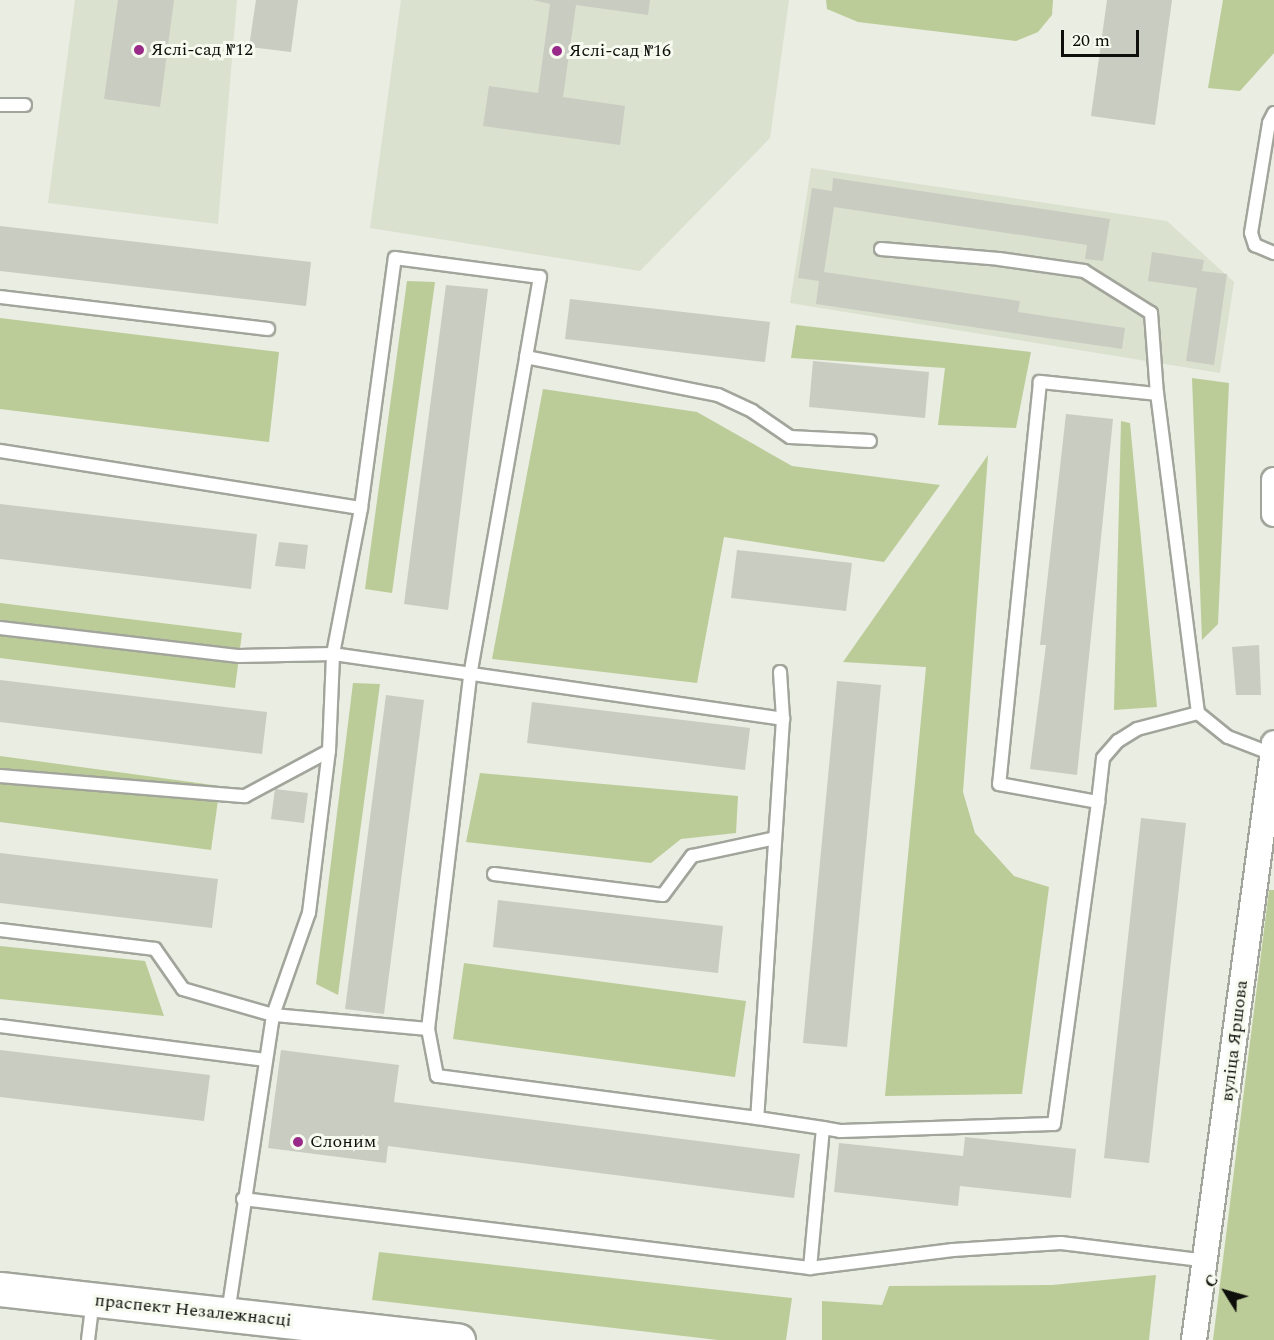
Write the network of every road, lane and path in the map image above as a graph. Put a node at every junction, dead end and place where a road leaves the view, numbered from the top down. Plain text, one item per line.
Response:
1 (0, 105) edge
2 (25, 105) dead end
3 (1274, 113) edge
4 (881, 249) dead end
5 (1274, 253) edge
6 (0, 297) edge
7 (268, 329) dead end
8 (526, 357) junction
9 (1157, 394) junction
10 (870, 441) dead end
11 (0, 451) edge
12 (1274, 480) edge
13 (361, 508) junction
14 (1274, 514) edge
15 (0, 628) edge
16 (333, 654) junction
17 (780, 672) dead end
18 (470, 676) junction
19 (1198, 713) junction
20 (783, 719) junction
21 (1273, 748) edge
22 (329, 750) junction
23 (0, 776) edge
24 (1098, 802) junction
25 (775, 838) junction
26 (494, 874) dead end
27 (0, 930) edge
28 (273, 1015) junction
29 (0, 1026) edge
30 (428, 1029) junction
31 (264, 1060) junction
32 (757, 1118) junction
33 (823, 1128) junction
34 (243, 1199) junction
35 (1207, 1261) junction
36 (810, 1268) junction
37 (0, 1288) edge
38 (93, 1299) junction
39 (228, 1314) junction
40 (88, 1340) edge
41 (458, 1340) edge
42 (1194, 1340) edge

1 - 2 lane
3 - 5 lane
4 - 9 lane
6 - 7 lane
8 - 10 lane
8 - 13 lane
8 - 18 lane
9 - 19 lane
9 - 24 lane
11 - 13 lane
12 - 14 street
13 - 16 lane
15 - 16 lane
16 - 18 lane
16 - 22 lane
17 - 20 lane
18 - 20 lane
18 - 30 lane
19 - 21 lane
19 - 24 lane
20 - 25 lane
21 - 35 street, вуліца Яршова
22 - 23 lane
22 - 28 lane
24 - 33 lane
25 - 26 lane
25 - 32 lane
27 - 28 lane
28 - 30 lane
28 - 31 lane
29 - 31 lane
30 - 32 lane
31 - 34 lane
32 - 33 lane
33 - 36 lane
34 - 36 lane
34 - 39 lane
35 - 36 lane
35 - 42 street, вуліца Яршова
37 - 38 main road, праспект Незалежнасці
38 - 39 main road, праспект Незалежнасці
38 - 40 lane
39 - 41 main road, праспект Незалежнасці

